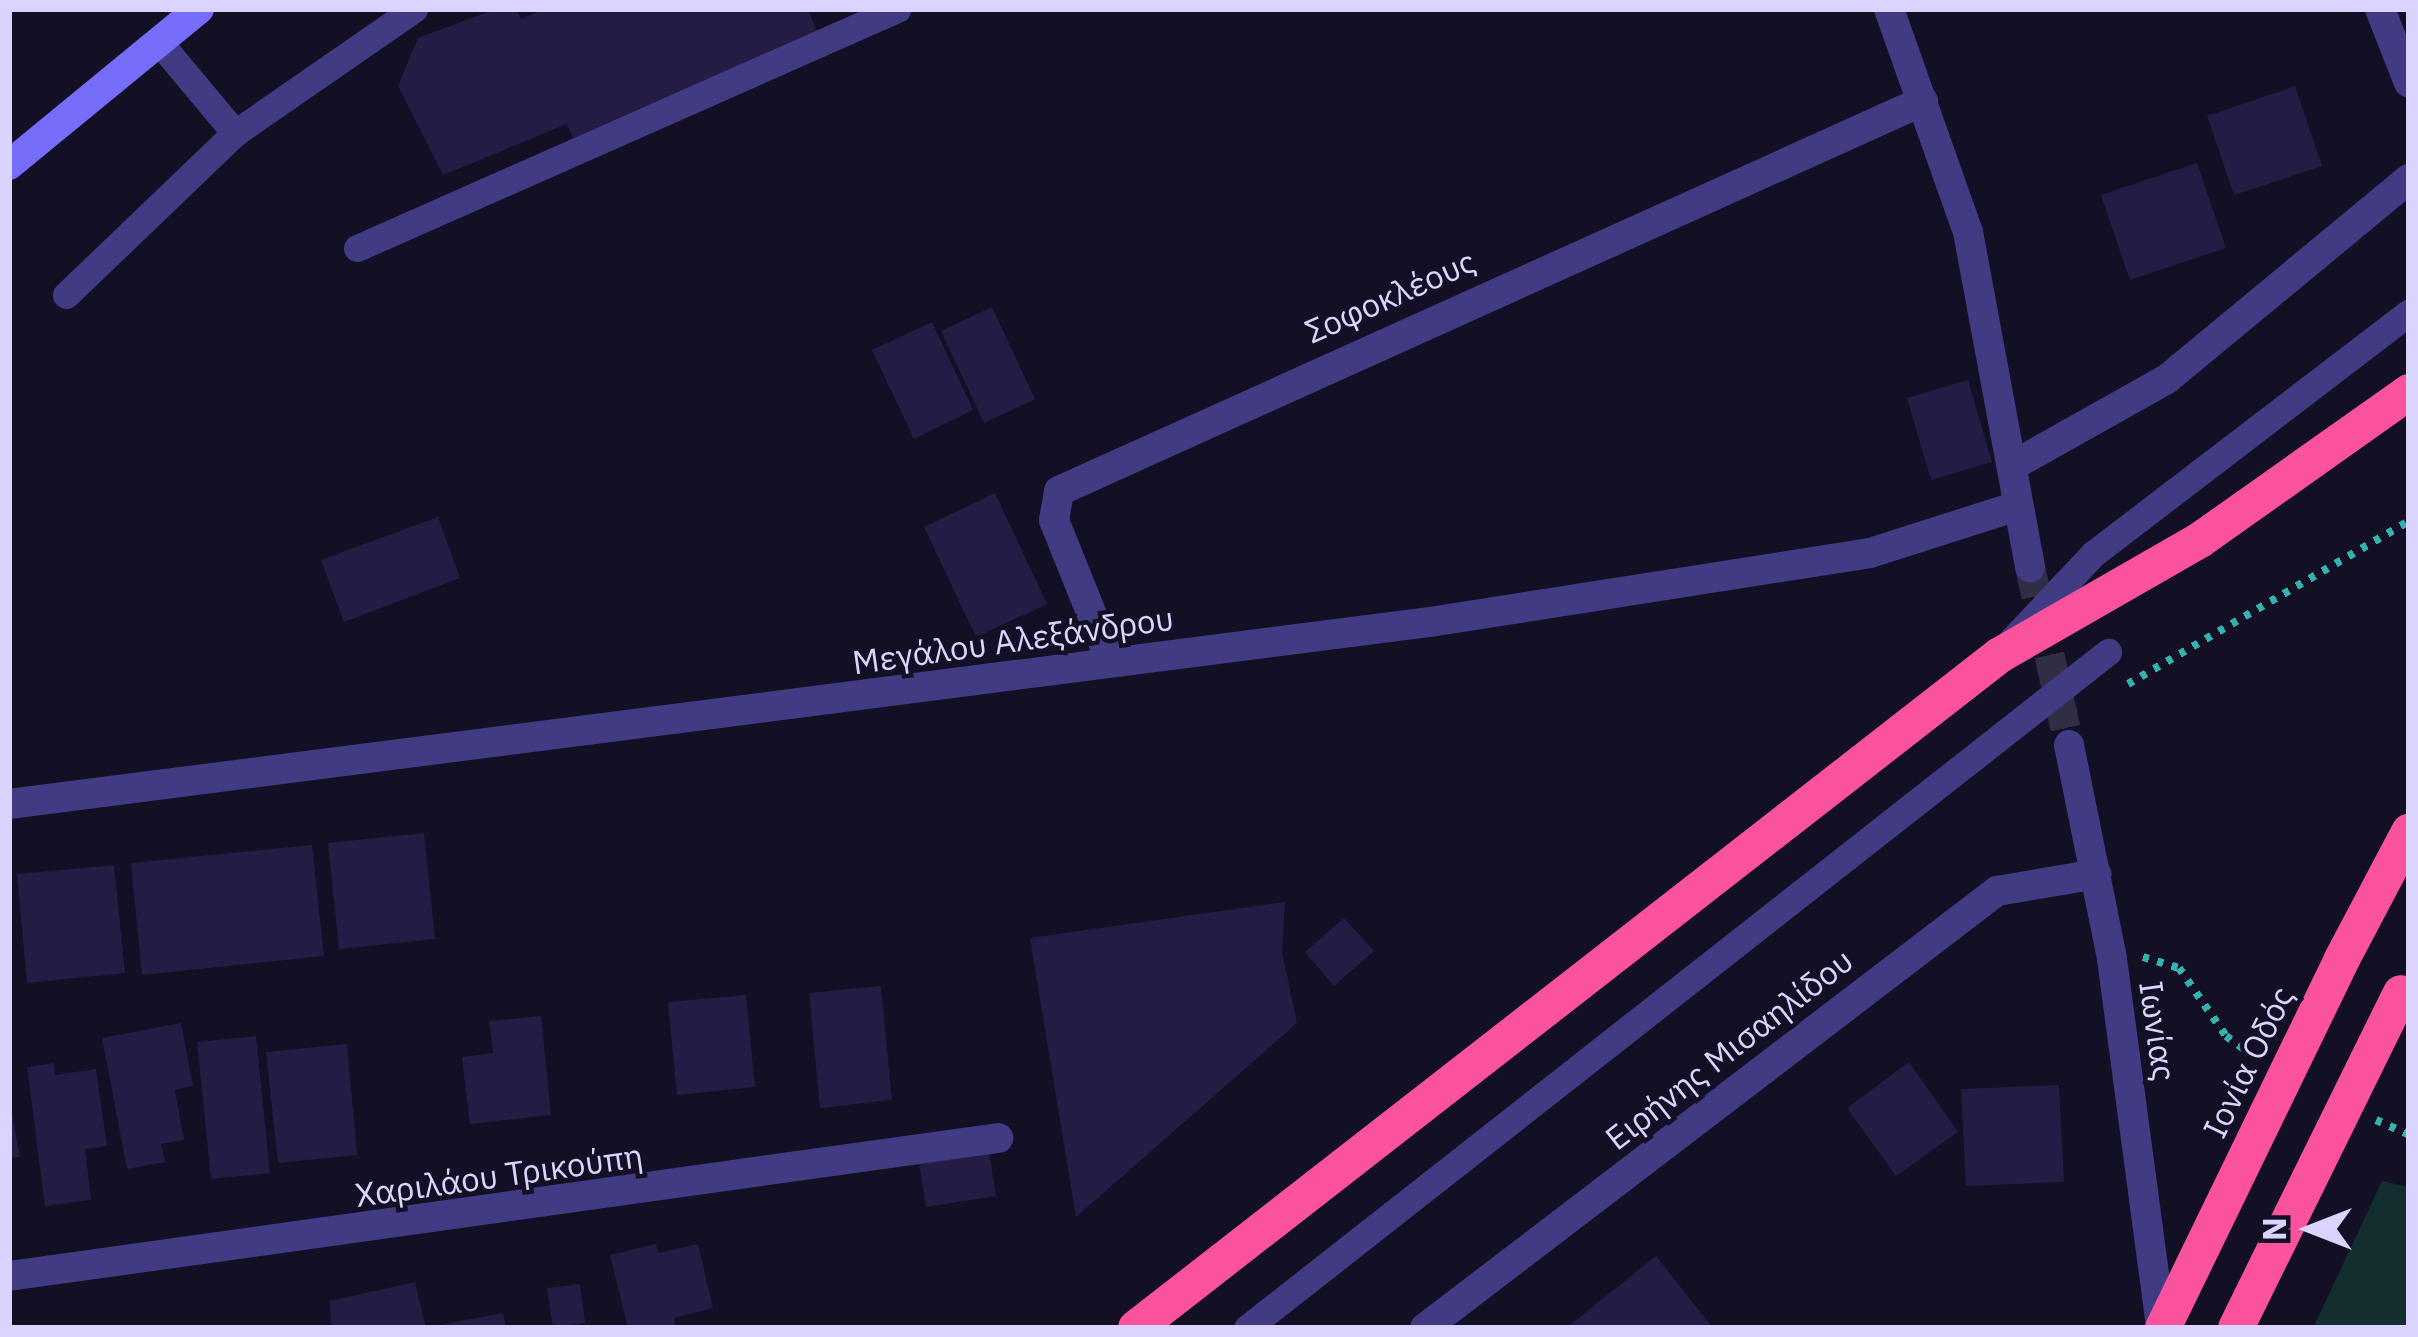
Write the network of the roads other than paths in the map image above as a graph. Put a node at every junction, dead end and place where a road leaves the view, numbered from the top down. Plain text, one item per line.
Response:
1 (199, 9) edge
2 (414, 9) edge
3 (898, 9) edge
4 (1889, 9) edge
5 (2380, 9) edge
6 (159, 42) junction
7 (2409, 82) edge
8 (1923, 101) junction
9 (235, 133) junction
10 (9, 165) edge
11 (2409, 178) edge
12 (357, 248) dead end
13 (66, 295) dead end
14 (2409, 312) edge
15 (2409, 392) edge
16 (2012, 466) junction
17 (2018, 506) junction
18 (2030, 567) tunnel mouth
19 (2108, 652) dead end
20 (2000, 655) junction
21 (1111, 662) junction
22 (2068, 745) tunnel mouth
23 (9, 804) edge
24 (2409, 832) edge
25 (2097, 874) junction
26 (2405, 985) edge
27 (998, 1138) dead end
28 (9, 1276) edge
29 (1136, 1328) edge
30 (1246, 1328) edge
31 (1425, 1328) edge
32 (2162, 1328) edge
33 (2236, 1328) edge

1 - 6 main road
2 - 9 lane
3 - 12 lane
4 - 8 street
5 - 7 street
6 - 9 lane
6 - 10 main road
8 - 16 street
8 - 21 street, Σοφοκλέους
9 - 13 lane
11 - 16 street
14 - 20 lane
15 - 20 highway
16 - 17 street
17 - 18 street
17 - 21 street, Μεγάλου Αλεξάνδρου
19 - 30 lane
20 - 29 highway
21 - 23 street, Μεγάλου Αλεξάνδρου
22 - 25 street, Ιωνίας
24 - 32 highway, Ιονία Οδός, bridge
25 - 31 street, Ειρήνης Μισαηλίδου
25 - 32 street, Ιωνίας
26 - 33 highway, bridge
27 - 28 street, Χαριλάου Τρικούπη

